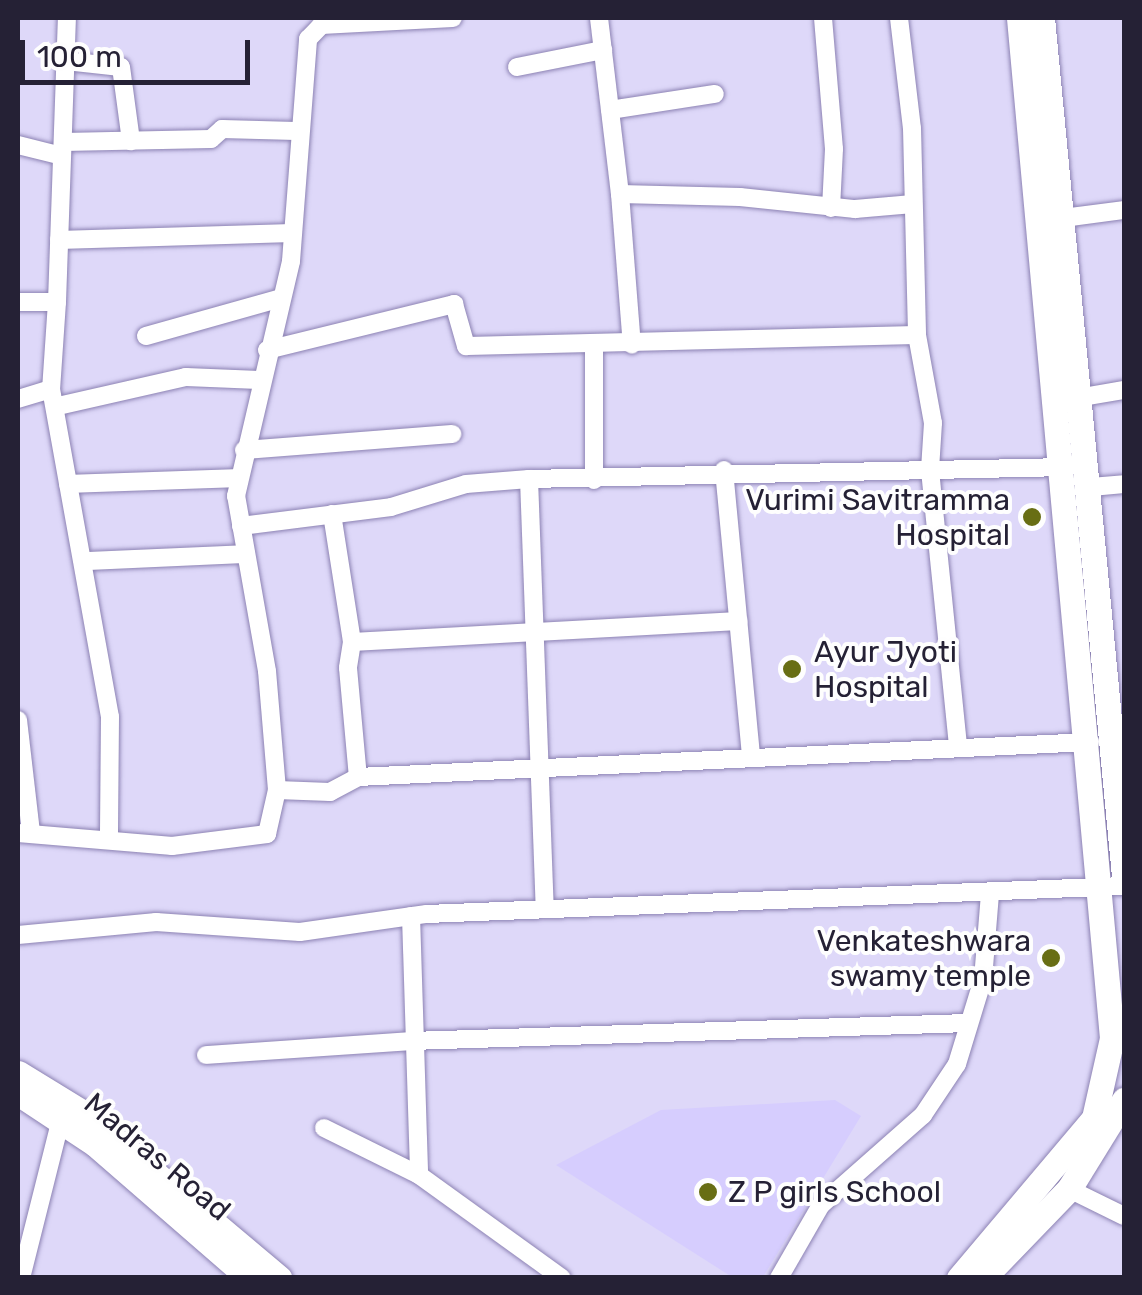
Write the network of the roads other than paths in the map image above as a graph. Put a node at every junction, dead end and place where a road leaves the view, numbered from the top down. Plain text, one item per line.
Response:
1 (67, 18) edge
2 (453, 18) edge
3 (602, 18) edge
4 (823, 18) edge
5 (899, 18) edge
6 (1019, 18) edge
7 (1042, 18) edge
8 (315, 25) edge
9 (603, 50) junction
10 (66, 61) junction
11 (517, 67) dead end
12 (714, 94) dead end
13 (610, 110) junction
14 (296, 131) junction
15 (131, 140) junction
16 (18, 145) edge
17 (62, 149) junction
18 (620, 194) junction
19 (913, 204) junction
20 (831, 208) junction
21 (1124, 210) edge
22 (1064, 218) junction
23 (292, 233) junction
24 (59, 240) junction
25 (281, 298) junction
26 (18, 302) edge
27 (57, 302) junction
28 (917, 335) junction
29 (146, 336) dead end
30 (632, 345) junction
31 (594, 346) junction
32 (267, 350) junction
33 (259, 380) junction
34 (1124, 390) edge
35 (55, 398) junction
36 (1083, 398) junction
37 (18, 399) edge
38 (1054, 400) junction
39 (452, 434) dead end
40 (244, 450) junction
41 (1060, 468) junction
42 (724, 470) junction
43 (930, 470) junction
44 (1090, 476) junction
45 (239, 478) junction
46 (529, 479) junction
47 (594, 480) junction
48 (68, 484) junction
49 (1124, 484) edge
50 (332, 514) junction
51 (241, 526) junction
52 (246, 554) junction
53 (86, 561) junction
54 (738, 621) junction
55 (534, 634) junction
56 (352, 642) junction
57 (18, 720) edge
58 (1090, 742) junction
59 (959, 746) junction
60 (751, 754) junction
61 (1120, 754) edge
62 (539, 767) junction
63 (358, 777) junction
64 (277, 790) junction
65 (24, 833) edge
66 (110, 838) junction
67 (1117, 883) edge
68 (990, 893) junction
69 (545, 908) junction
70 (411, 916) junction
71 (18, 935) edge
72 (967, 1023) junction
73 (411, 1041) junction
74 (206, 1054) dead end
75 (18, 1073) edge
76 (18, 1093) edge
77 (1124, 1100) edge
78 (61, 1119) junction
79 (324, 1128) dead end
80 (419, 1175) junction
81 (1068, 1189) junction
82 (1124, 1216) edge
83 (21, 1278) edge
84 (250, 1278) edge
85 (279, 1278) edge
86 (562, 1278) edge
87 (779, 1278) edge
88 (959, 1278) edge
89 (983, 1278) edge

1 - 10 street
2 - 8 street
3 - 9 street
4 - 20 street
5 - 19 street
6 - 38 main road
7 - 22 main road
8 - 14 street
9 - 11 street
9 - 13 street
10 - 15 street
10 - 17 street
12 - 13 street
13 - 18 street
14 - 15 street
14 - 23 street
15 - 17 street
16 - 17 street
17 - 24 street
18 - 20 street
18 - 30 street
19 - 20 street
19 - 28 street
21 - 22 street
22 - 36 main road
23 - 24 street
23 - 25 street
24 - 27 street
25 - 29 street
25 - 32 street
26 - 27 street
27 - 35 street
28 - 30 street
28 - 43 street
30 - 31 street
31 - 32 street
31 - 47 street
32 - 33 street
33 - 35 street
33 - 40 street
34 - 36 street
35 - 37 street
35 - 48 street
36 - 38 street
36 - 44 main road
38 - 41 main road
39 - 40 street
40 - 45 street
41 - 43 street
41 - 44 street
41 - 58 main road
42 - 43 street
42 - 47 street
42 - 54 street
43 - 59 street
44 - 49 street
44 - 61 main road
45 - 48 street
45 - 51 street
46 - 47 street
46 - 50 street
46 - 55 street
48 - 53 street
50 - 51 street
50 - 56 street
51 - 52 street
52 - 53 street
52 - 64 street
53 - 66 street
54 - 55 street
54 - 60 street
55 - 56 street
55 - 62 street
56 - 63 street
57 - 65 street
58 - 59 street
58 - 67 main road
59 - 60 street
60 - 62 street
61 - 67 main road
62 - 63 street
62 - 69 street
63 - 64 street
64 - 66 street
65 - 66 street
67 - 68 street
67 - 88 main road
68 - 69 street
68 - 72 street
69 - 70 street
70 - 71 street
70 - 73 street
72 - 73 street
72 - 87 street
73 - 74 street
73 - 80 street
75 - 85 main road
76 - 78 main road, Madras Road
77 - 81 main road
78 - 83 street
78 - 84 main road, Madras Road
79 - 80 street
80 - 86 street
81 - 82 street
81 - 89 main road

